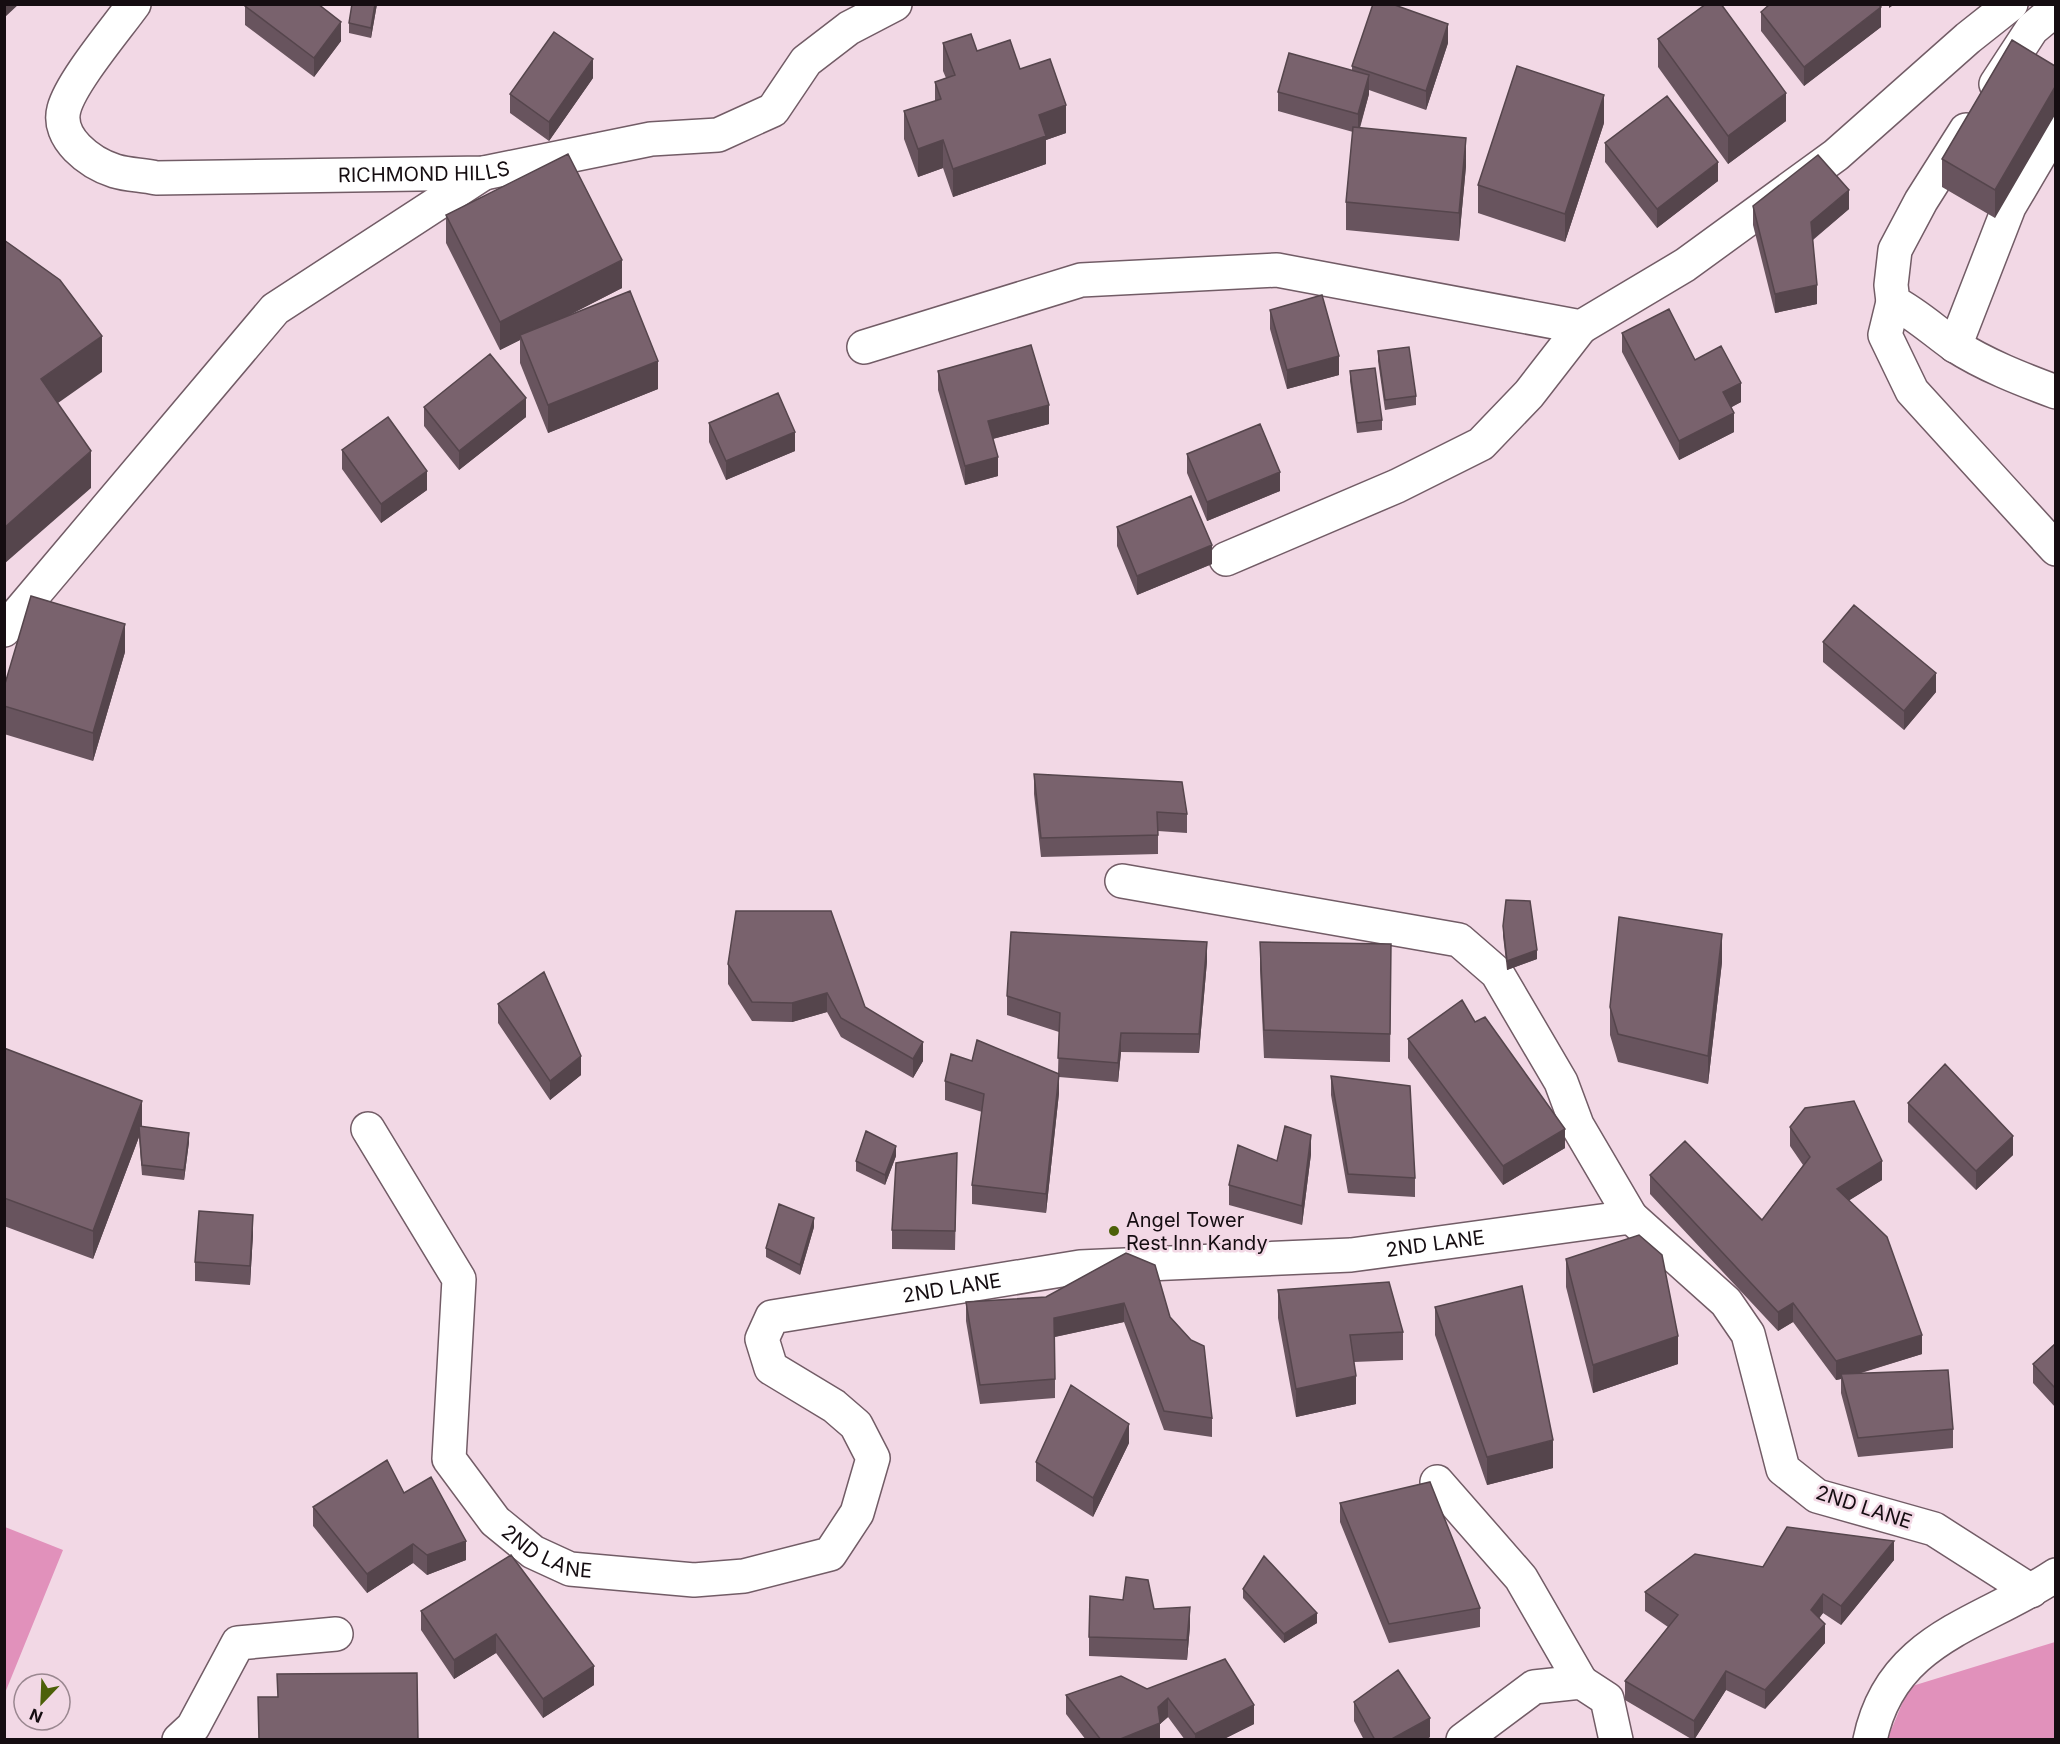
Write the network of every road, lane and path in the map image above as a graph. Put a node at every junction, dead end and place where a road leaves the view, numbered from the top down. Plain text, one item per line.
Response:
1 (134, 4) edge
2 (895, 4) edge
3 (2011, 4) edge
4 (2055, 9) edge
5 (2055, 127) edge
6 (484, 173) junction
7 (1893, 302) junction
8 (1581, 327) junction
9 (1955, 345) junction
10 (864, 347) dead end
11 (2055, 392) edge
12 (2055, 549) edge
13 (1226, 559) dead end
14 (4, 630) edge
15 (1122, 881) dead end
16 (368, 1129) dead end
17 (1631, 1217) junction
18 (1437, 1482) dead end
19 (2043, 1583) edge
20 (336, 1634) dead end
21 (1581, 1682) junction
22 (179, 1740) edge
23 (1462, 1740) edge
24 (1616, 1740) edge
25 (1870, 1740) edge

1 - 6 street, RICHMOND HILLS
2 - 6 street, RICHMOND HILLS
3 - 8 street
4 - 7 street
5 - 9 street
6 - 14 street
7 - 9 street
7 - 12 street
8 - 10 street
8 - 13 street
9 - 11 street
15 - 17 street
16 - 17 street, 2ND LANE
17 - 19 street, 2ND LANE
18 - 21 street
19 - 25 street
20 - 22 street
21 - 23 street
21 - 24 street

